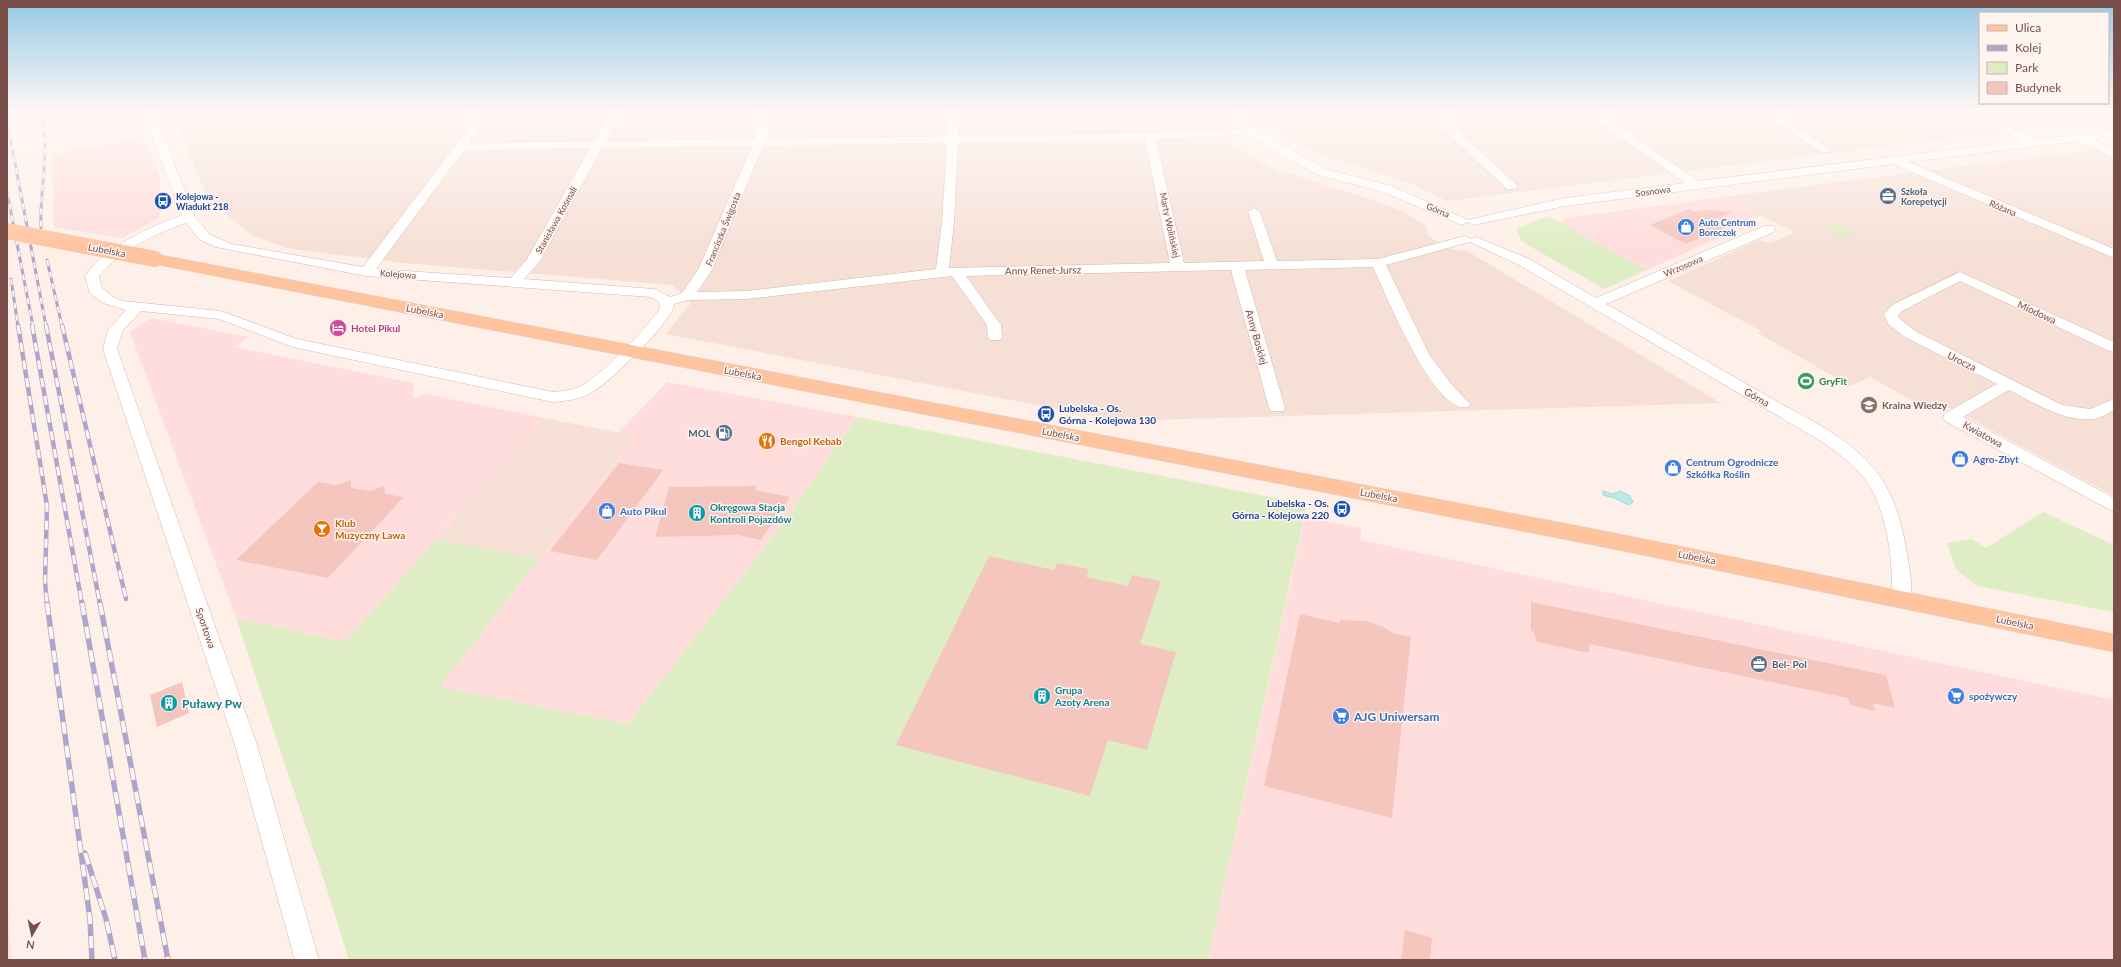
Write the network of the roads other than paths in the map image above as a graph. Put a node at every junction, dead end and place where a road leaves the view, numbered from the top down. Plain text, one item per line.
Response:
1 (166, 158) edge
2 (453, 158) edge
3 (592, 158) edge
4 (751, 158) edge
5 (952, 158) edge
6 (1155, 158) edge
7 (1295, 158) edge
8 (1480, 158) edge
9 (1657, 158) edge
10 (1908, 158) edge
11 (1893, 160) junction
12 (1696, 185) junction
13 (1511, 186) dead end
14 (1414, 200) junction
15 (1527, 209) junction
16 (1254, 212) dead end
17 (189, 217) junction
18 (1468, 221) junction
19 (1450, 229) junction
20 (1770, 229) dead end
21 (7, 231) edge
22 (1490, 233) junction
23 (1470, 240) junction
24 (1419, 250) junction
25 (2114, 254) edge
26 (1524, 262) junction
27 (1378, 263) junction
28 (1237, 266) junction
29 (1272, 266) junction
30 (1178, 268) junction
31 (366, 272) junction
32 (949, 272) junction
33 (1960, 276) joint
34 (514, 283) junction
35 (687, 296) junction
36 (667, 302) junction
37 (1596, 303) junction
38 (138, 307) junction
39 (995, 337) dead end
40 (2114, 348) edge
41 (629, 351) junction
42 (2008, 384) junction
43 (1462, 404) dead end
44 (2114, 404) edge
45 (1277, 408) dead end
46 (2114, 506) edge
47 (1901, 599) junction
48 (2114, 643) edge
49 (307, 960) edge

1 - 17 street, Kolejowa
2 - 31 street
3 - 34 street, Stanisława Kosmali
4 - 35 street, Franciszka Świgosta
5 - 32 street
6 - 30 street, Marty Wolińskiej
7 - 14 street, Górna
8 - 13 street
9 - 12 street
10 - 11 street, Sosnowa
11 - 12 street, Sosnowa
11 - 25 street, Różana
12 - 15 street, Sosnowa
14 - 18 street, Górna
14 - 19 street, Górna
15 - 18 street, Sosnowa
15 - 22 street, Sosnowa
16 - 29 street
17 - 31 street, Kolejowa
17 - 38 street
18 - 19 street, Sosnowa
18 - 22 street, Górna
19 - 23 street, Górna
19 - 24 street, Anny Renet-Jursz
20 - 37 street, Wrzosowa
21 - 41 main road, Lubelska, bridge
22 - 23 street, Sosnowa
22 - 26 street, Górna
23 - 24 street, Anny Renet-Jursz
23 - 26 street, Górna
24 - 27 street, Anny Renet-Jursz
26 - 37 street, Górna
27 - 29 street, Anny Renet-Jursz
27 - 43 street
28 - 29 street, Anny Renet-Jursz
28 - 30 street, Anny Renet-Jursz
28 - 45 street, Anny Boskiej
30 - 32 street, Anny Renet-Jursz
31 - 34 street, Kolejowa
32 - 35 street, Anny Renet-Jursz
32 - 39 street
33 - 40 street, Miodowa
33 - 42 street, Urocza
34 - 36 street, Kolejowa
35 - 36 street, Anny Renet-Jursz
36 - 41 street
37 - 47 street, Górna
38 - 41 street
38 - 49 street, Sportowa
41 - 47 main road, Lubelska
42 - 44 street, Urocza
42 - 46 street, Kwiatowa
47 - 48 main road, Lubelska

